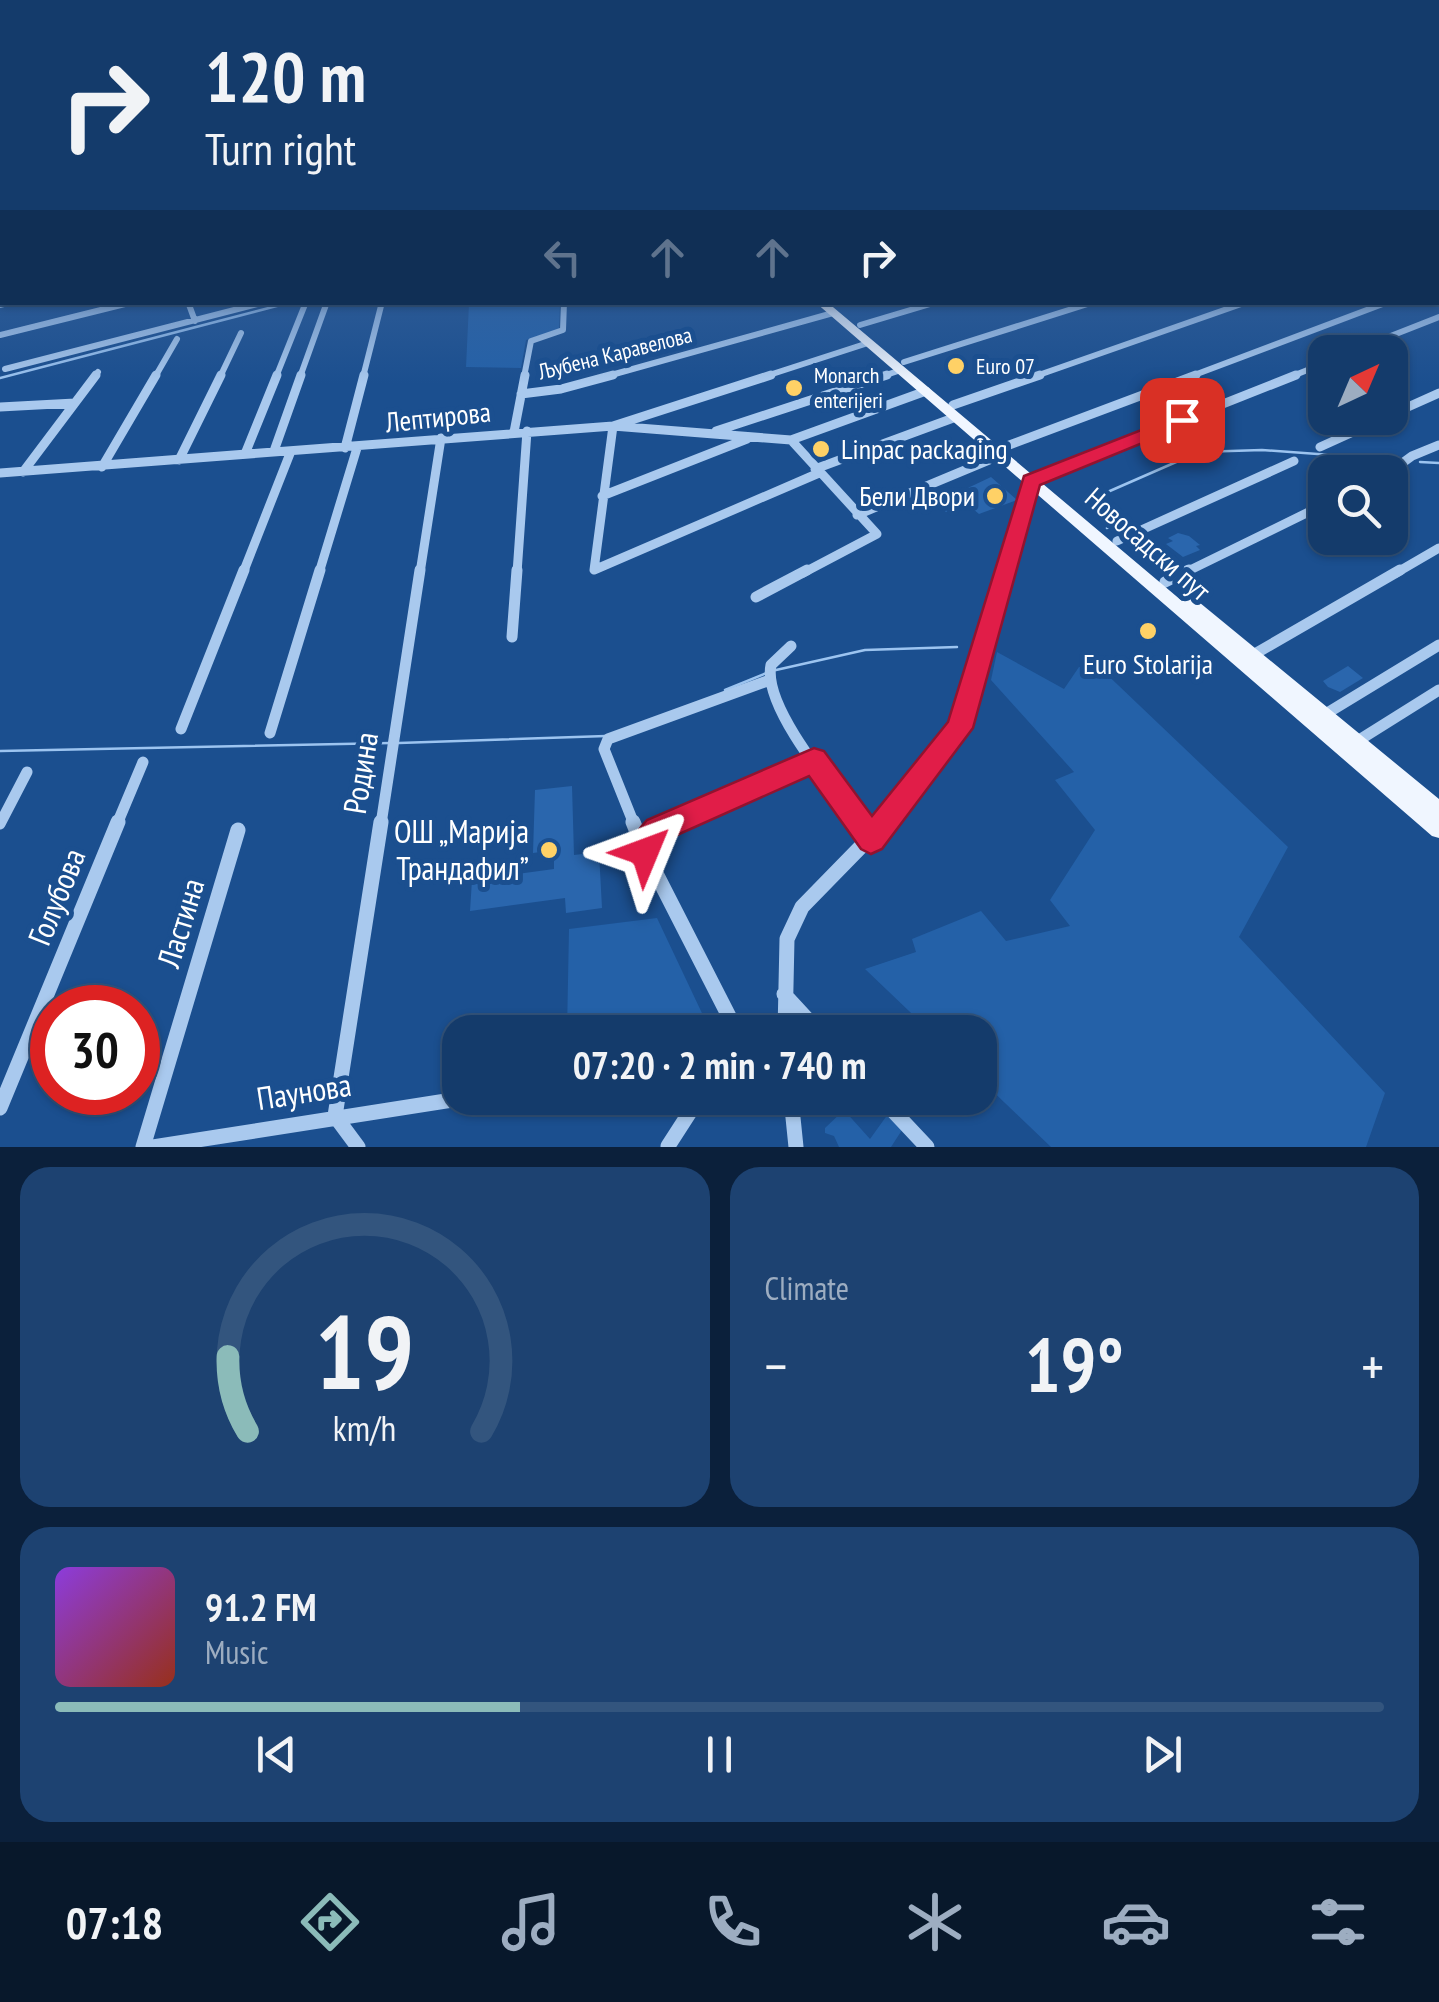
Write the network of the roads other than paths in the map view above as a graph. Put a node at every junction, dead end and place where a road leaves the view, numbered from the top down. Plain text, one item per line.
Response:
1 (120, 305) edge
2 (189, 305) edge
3 (253, 305) edge
4 (305, 305) edge
5 (327, 305) edge
6 (381, 305) edge
7 (564, 305) edge
8 (927, 305) edge
9 (1085, 305) edge
10 (1238, 305) edge
11 (1380, 305) edge
12 (833, 308) edge
13 (1439, 317) edge
14 (195, 321) junction
15 (860, 325) junction
16 (240, 334) dead end
17 (0, 335) edge
18 (1393, 335) edge
19 (177, 339) dead end
20 (868, 343) junction
21 (902, 366) junction
22 (1308, 369) edge
23 (5, 370) dead end
24 (98, 372) dead end
25 (926, 392) junction
26 (1439, 393) edge
27 (521, 394) junction
28 (75, 403) junction
29 (0, 407) edge
30 (1408, 407) edge
31 (954, 411) junction
32 (613, 426) junction
33 (514, 432) junction
34 (527, 432) junction
35 (710, 433) junction
36 (1345, 435) edge
37 (752, 436) junction
38 (442, 438) junction
39 (791, 440) junction
40 (1439, 445) edge
41 (1320, 446) dead end
42 (351, 448) junction
43 (291, 450) junction
44 (274, 451) junction
45 (1003, 451) junction
46 (245, 454) junction
47 (1408, 459) edge
48 (180, 460) junction
49 (1294, 461) dead end
50 (102, 466) junction
51 (817, 471) junction
52 (24, 472) junction
53 (0, 473) edge
54 (1036, 479) junction
55 (602, 496) junction
56 (1308, 512) edge
57 (857, 515) junction
58 (1117, 541) junction
59 (1439, 548) edge
60 (1165, 582) junction
61 (756, 597) dead end
62 (512, 637) dead end
63 (1439, 644) edge
64 (791, 646) dead end
65 (1252, 655) junction
66 (770, 680) junction
67 (1439, 690) edge
68 (1324, 715) junction
69 (181, 729) dead end
70 (270, 733) dead end
71 (1356, 742) junction
72 (814, 760) junction
73 (142, 762) dead end
74 (27, 772) dead end
75 (1439, 811) edge
76 (0, 825) edge
77 (238, 830) dead end
78 (1439, 830) edge
79 (871, 839) junction
80 (645, 852) junction
81 (783, 994) junction
82 (728, 1015) edge
83 (784, 1015) edge
84 (803, 1015) edge
85 (442, 1101) edge
86 (0, 1108) edge
87 (688, 1115) edge
88 (793, 1115) edge
89 (896, 1115) edge
90 (335, 1116) junction
91 (192, 1144) edge
92 (668, 1146) edge
93 (143, 1147) edge
94 (153, 1147) edge
95 (358, 1147) edge
96 (796, 1147) edge
97 (927, 1147) edge

1 - 17 street
2 - 14 street
3 - 14 street
4 - 46 street
5 - 44 street
6 - 42 street
7 - 27 street
8 - 15 street
9 - 21 street
10 - 31 street
11 - 45 street
12 - 15 main road, Новосадски пут
12 - 20 main road, Новосадски пут
12 - 27 street, Љубена Каравелова
13 - 18 street
14 - 23 street
15 - 21 main road, Новосадски пут
16 - 48 street
19 - 50 street
20 - 21 main road, Новосадски пут
20 - 32 street, Лептирова
21 - 25 main road, Новосадски пут
21 - 31 main road, Новосадски пут
21 - 35 street
22 - 54 street
24 - 28 street
25 - 31 main road, Новосадски пут
25 - 39 street
26 - 30 street
27 - 33 street
28 - 29 street
28 - 52 street
31 - 45 main road, Новосадски пут
31 - 51 street
32 - 34 street, Лептирова
32 - 35 street
32 - 55 street
33 - 34 street, Лептирова
33 - 38 street, Лептирова
34 - 62 street
35 - 37 street
36 - 41 street
37 - 39 street
37 - 55 street
38 - 42 street, Лептирова
38 - 90 street, Родина
39 - 51 street
40 - 47 street
42 - 43 street, Лептирова
42 - 70 street
43 - 44 street, Лептирова
43 - 69 street
44 - 46 street, Лептирова
45 - 54 main road, Новосадски пут
45 - 57 street
46 - 48 street, Лептирова
48 - 50 street, Лептирова
49 - 58 street
50 - 52 street, Лептирова
51 - 55 street
51 - 57 street
52 - 53 street, Лептирова
54 - 58 main road, Новосадски пут
54 - 78 main road, Новосадски пут
54 - 79 street
56 - 60 street
57 - 61 street
58 - 60 main road, Новосадски пут
59 - 65 street
60 - 65 main road, Новосадски пут
63 - 68 street
64 - 66 street
65 - 68 main road, Новосадски пут
66 - 72 street
66 - 80 street
67 - 71 street
68 - 71 main road, Новосадски пут
71 - 75 main road, Новосадски пут
72 - 79 street
72 - 80 street
73 - 86 street, Голубова
74 - 76 street
77 - 93 street, Ластина
79 - 81 street
80 - 82 street
81 - 83 street
81 - 84 street
85 - 90 street, Паунова
87 - 92 street
88 - 96 street
89 - 97 street
90 - 91 street, Паунова
90 - 95 street
91 - 94 street, Паунова

